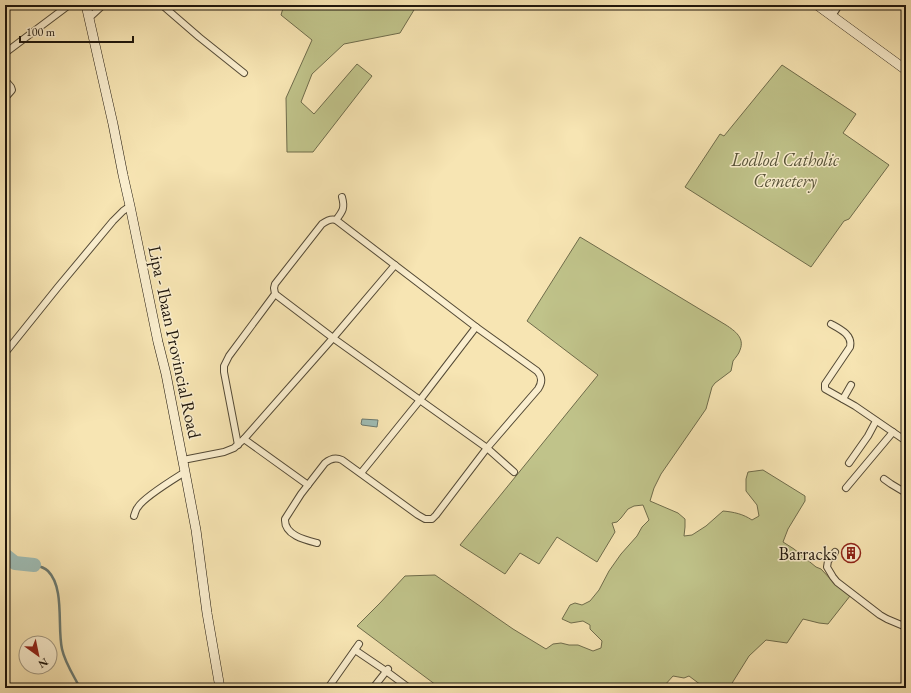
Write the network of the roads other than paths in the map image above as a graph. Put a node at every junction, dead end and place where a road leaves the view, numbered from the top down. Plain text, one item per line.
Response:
1 (69, 5) edge
2 (86, 5) edge
3 (103, 5) edge
4 (162, 5) edge
5 (624, 5) edge
6 (629, 5) edge
7 (817, 5) edge
8 (839, 5) edge
9 (832, 16) junction
10 (88, 18) junction
11 (5, 53) edge
12 (905, 68) edge
13 (244, 73) dead end
14 (5, 80) edge
15 (5, 98) edge
16 (342, 197) dead end
17 (130, 206) junction
18 (336, 220) junction
19 (395, 265) junction
20 (275, 294) junction
21 (830, 324) dead end
22 (476, 327) junction
23 (333, 338) junction
24 (5, 353) edge
25 (851, 385) dead end
26 (843, 399) junction
27 (420, 400) junction
28 (876, 421) junction
29 (893, 432) junction
30 (244, 439) junction
31 (906, 441) edge
32 (238, 445) junction
33 (487, 448) junction
34 (183, 460) junction
35 (849, 463) dead end
36 (185, 472) junction
37 (514, 472) dead end
38 (361, 473) junction
39 (884, 479) dead end
40 (308, 485) junction
41 (846, 488) dead end
42 (906, 493) edge
43 (134, 516) dead end
44 (317, 543) dead end
45 (836, 552) dead end
46 (906, 627) edge
47 (359, 644) dead end
48 (356, 650) junction
49 (388, 670) junction
50 (220, 688) edge
51 (328, 688) edge
52 (373, 688) edge
53 (409, 688) edge

1 - 11 street
2 - 10 main road, Lipa - Ibaan Provincial Road
3 - 10 street
4 - 13 street
5 - 6 street
7 - 9 main road
8 - 9 street
9 - 12 main road
10 - 17 main road, Lipa - Ibaan Provincial Road
14 - 15 street
16 - 18 street
17 - 24 street
17 - 34 main road, Lipa - Ibaan Provincial Road
18 - 19 street
18 - 20 street
19 - 22 street
19 - 23 street
20 - 23 street
20 - 32 street
21 - 26 street
22 - 27 street
22 - 33 street
23 - 27 street
23 - 30 street
25 - 26 street
26 - 28 street
27 - 33 street
27 - 38 street
28 - 29 street
28 - 35 street
29 - 31 street
29 - 41 street
30 - 32 street
30 - 40 street
32 - 34 street
33 - 37 street
33 - 38 street
34 - 36 main road, Lipa - Ibaan Provincial Road
36 - 43 street
36 - 50 main road, Lipa - Ibaan Provincial Road
38 - 40 street
39 - 42 street
40 - 44 street
45 - 46 street
47 - 48 street
48 - 49 street
48 - 51 street
49 - 52 street
49 - 53 street

